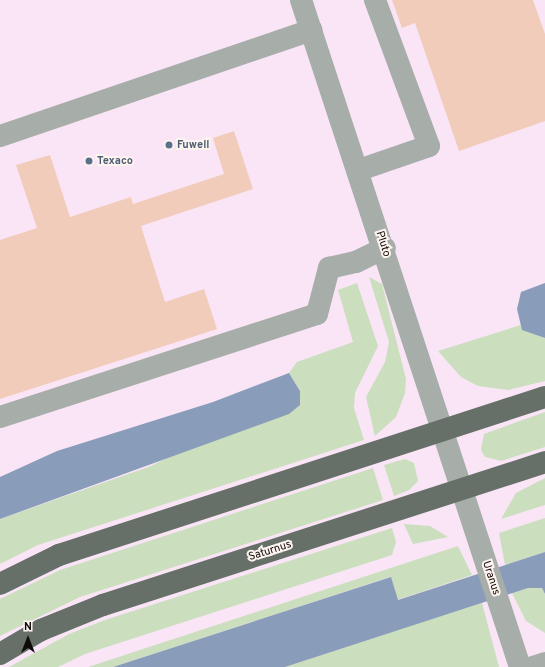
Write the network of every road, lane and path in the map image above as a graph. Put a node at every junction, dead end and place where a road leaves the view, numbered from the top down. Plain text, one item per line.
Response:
1 (301, 0) edge
2 (375, 0) edge
3 (311, 30) junction
4 (0, 136) edge
5 (359, 170) junction
6 (385, 248) junction
7 (545, 397) edge
8 (0, 417) edge
9 (444, 430) junction
10 (545, 462) edge
11 (462, 488) junction
12 (0, 584) edge
13 (0, 654) edge
14 (545, 663) edge
15 (520, 667) edge
16 (533, 667) edge

1 - 3 street, Pluto
2 - 5 street
3 - 4 street
3 - 5 street, Pluto
5 - 6 street, Pluto
6 - 8 street
6 - 9 street, Pluto
7 - 9 main road
9 - 11 street, Pluto
9 - 12 main road
10 - 11 main road, Saturnus
11 - 13 main road, Saturnus
11 - 15 street, Uranus
14 - 16 street

